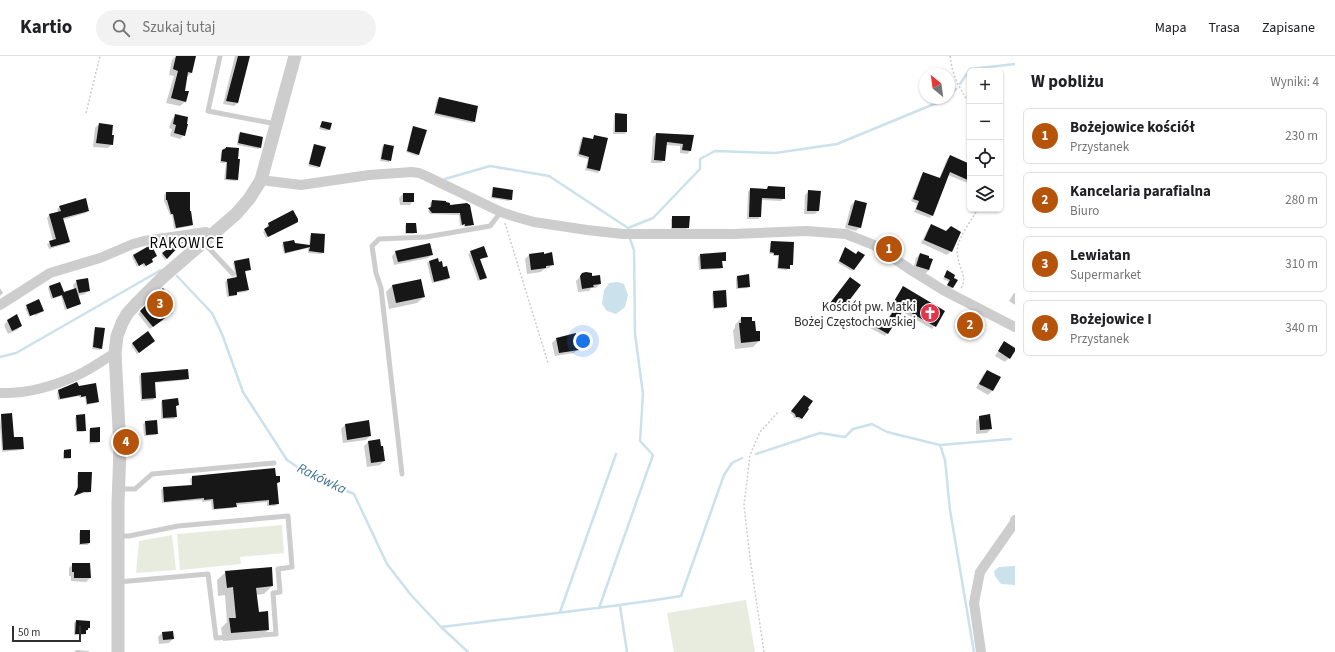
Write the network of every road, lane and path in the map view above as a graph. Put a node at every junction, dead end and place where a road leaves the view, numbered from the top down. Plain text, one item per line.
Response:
1 (100, 56) edge
2 (220, 56) edge
3 (295, 56) edge
4 (950, 56) edge
5 (967, 100) edge
6 (86, 113) dead end
7 (276, 125) junction
8 (261, 180) junction
9 (501, 212) junction
10 (976, 212) edge
11 (208, 239) junction
12 (233, 274) dead end
13 (955, 296) junction
14 (0, 305) edge
15 (1015, 327) edge
16 (115, 353) junction
17 (548, 363) dead end
18 (0, 393) edge
19 (778, 412) dead end
20 (274, 463) dead end
21 (402, 474) dead end
22 (118, 489) junction
23 (1015, 520) edge
24 (118, 536) junction
25 (118, 582) junction
26 (118, 652) edge
27 (764, 652) edge
28 (981, 652) edge

1 - 6 path
2 - 7 lane
3 - 7 street
4 - 5 path
7 - 8 street
8 - 9 street
8 - 11 street
9 - 13 street
9 - 17 path
9 - 21 lane
10 - 13 path
11 - 12 lane
11 - 14 street
11 - 16 street
13 - 15 street
16 - 18 street
16 - 22 street
19 - 27 path
20 - 22 lane
22 - 24 street
23 - 28 street
24 - 25 street
24 - 25 lane
25 - 26 street

